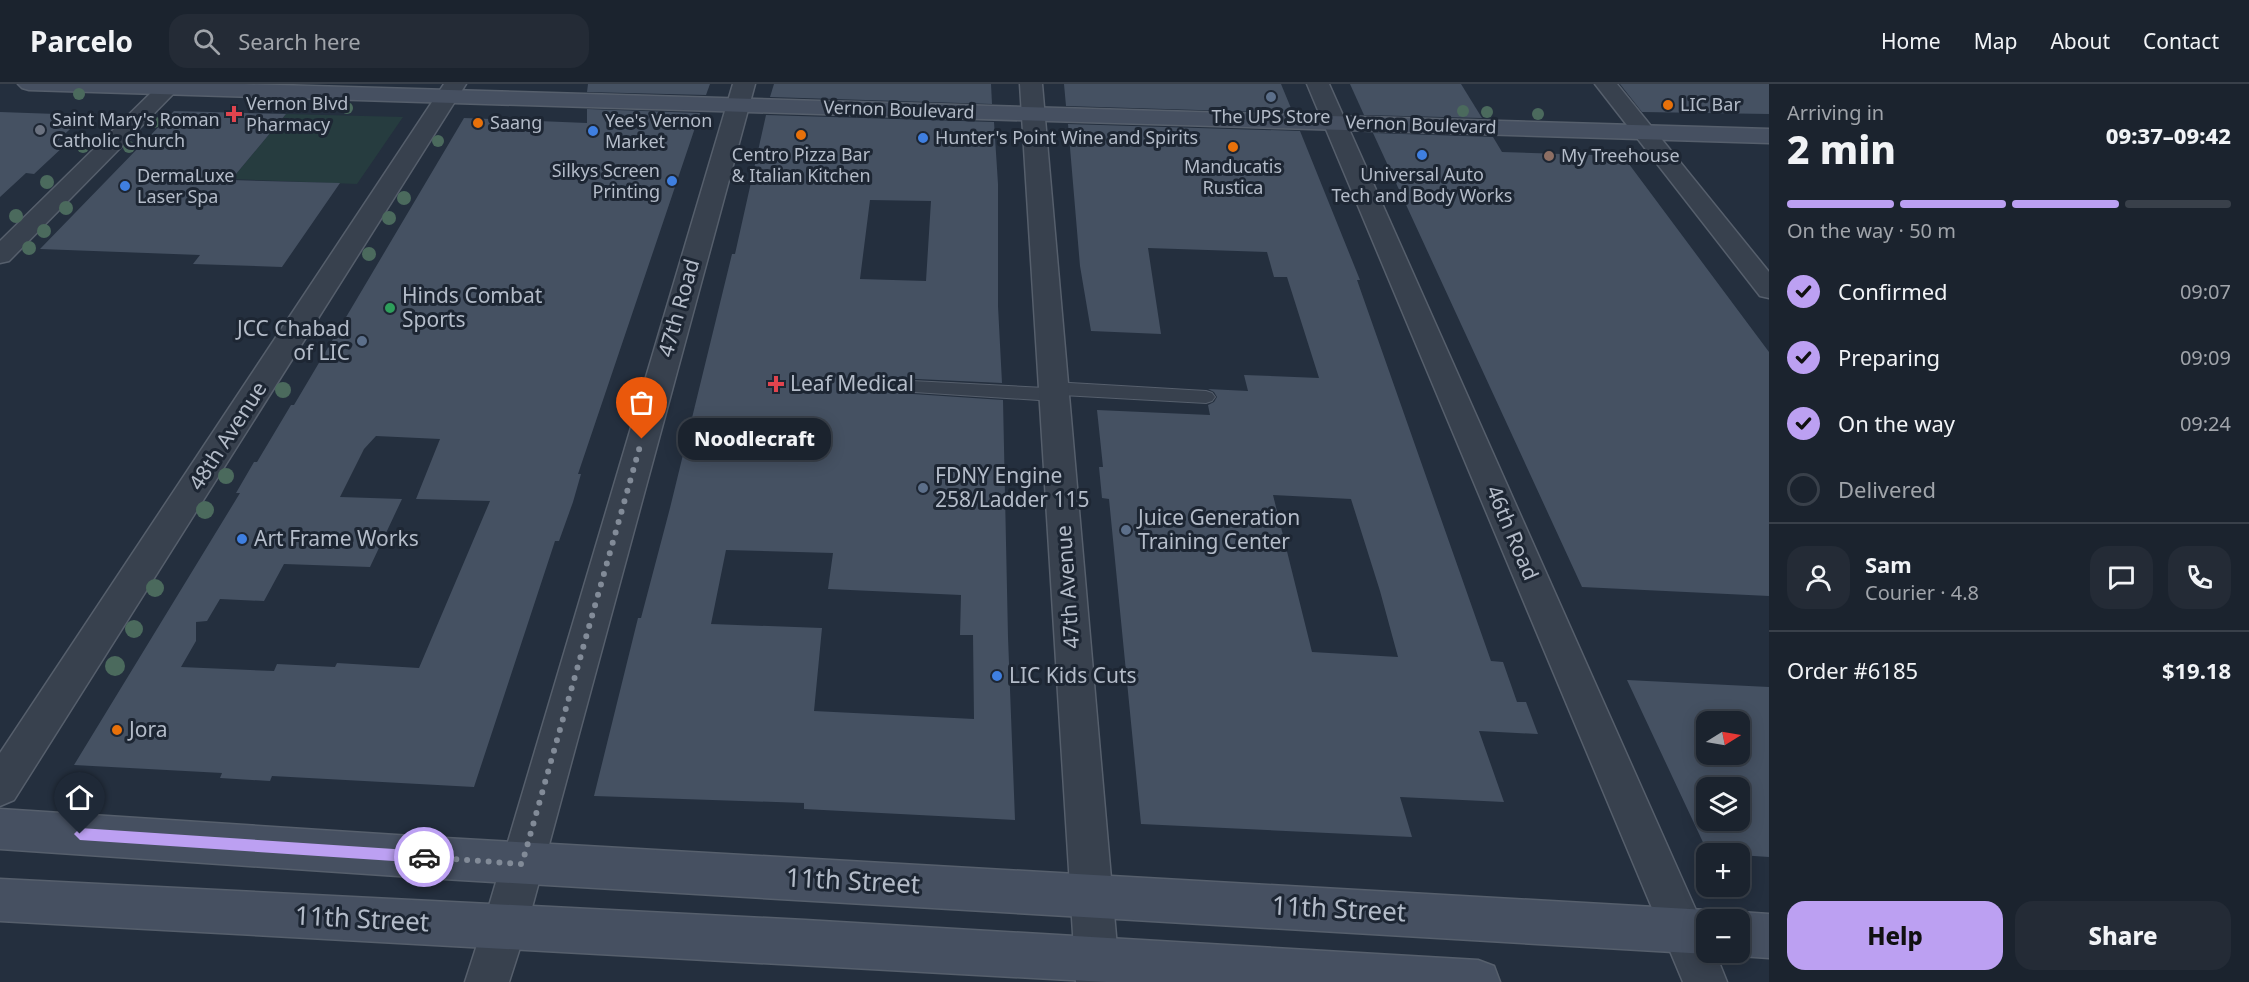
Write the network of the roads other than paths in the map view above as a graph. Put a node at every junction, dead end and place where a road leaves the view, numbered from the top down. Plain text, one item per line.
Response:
1 (29, 84) edge
2 (1318, 84) edge
3 (1606, 84) edge
4 (170, 86) edge
5 (408, 90) edge
6 (452, 90) edge
7 (741, 94) edge
8 (1032, 99) edge
9 (1335, 123) junction
10 (1644, 132) junction
11 (1769, 136) edge
12 (0, 255) edge
13 (1769, 290) edge
14 (874, 385) dead end
15 (1053, 392) junction
16 (1206, 397) dead end
17 (0, 787) edge
18 (0, 829) edge
19 (522, 864) junction
20 (1091, 894) junction
21 (0, 900) edge
22 (505, 926) junction
23 (1695, 931) edge
24 (1750, 935) edge
25 (1769, 936) edge
26 (1098, 971) edge
27 (487, 982) edge
28 (1478, 982) edge
29 (1705, 982) edge

1 - 4 main road, Vernon Boulevard
2 - 9 street, 46th Road
3 - 10 street
4 - 5 main road, Vernon Boulevard
4 - 12 street
5 - 6 main road, Vernon Boulevard
6 - 7 main road, Vernon Boulevard
6 - 17 street, 48th Avenue
7 - 8 main road, Vernon Boulevard
7 - 19 street, 47th Road
8 - 9 main road, Vernon Boulevard
8 - 15 street, 47th Avenue
9 - 10 main road, Vernon Boulevard
9 - 23 street, 46th Road
10 - 11 main road, Vernon Boulevard
10 - 13 street
14 - 15 lane
15 - 16 lane
15 - 20 street, 47th Avenue
18 - 19 main road, 11th Street
19 - 20 main road, 11th Street
19 - 22 street, 47th Road
20 - 23 main road, 11th Street
20 - 26 street, 47th Avenue
21 - 22 main road, 11th Street
22 - 26 main road, 11th Street
22 - 27 street, 47th Road
23 - 29 street, 46th Road
24 - 25 main road
26 - 28 main road, 11th Street

